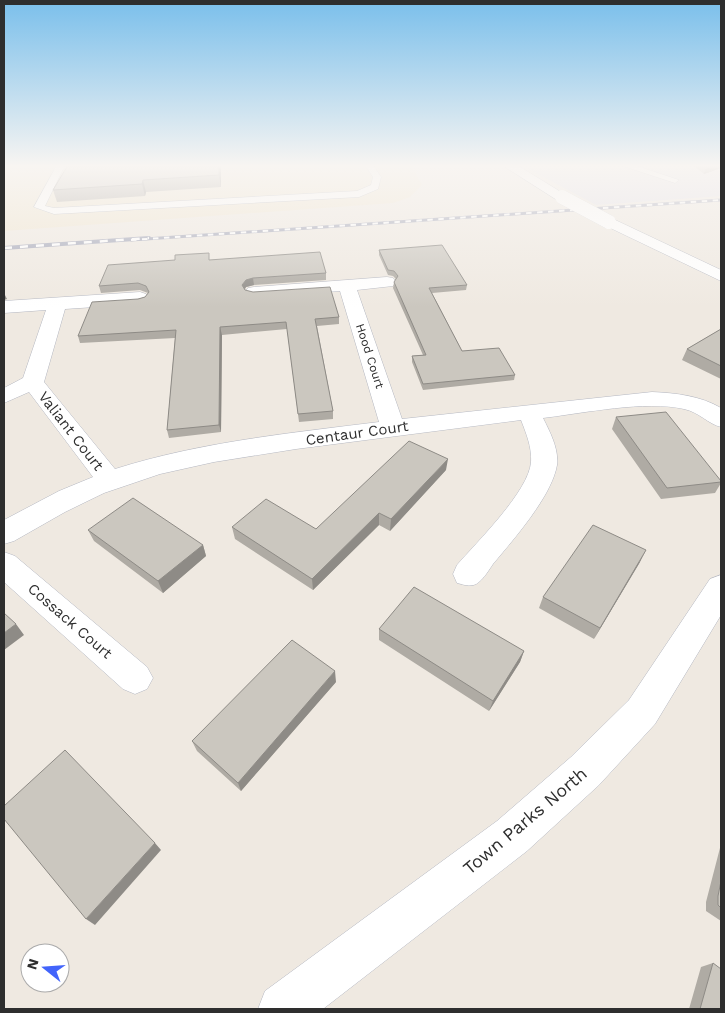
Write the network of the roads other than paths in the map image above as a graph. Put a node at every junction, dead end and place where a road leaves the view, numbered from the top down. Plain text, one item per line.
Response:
1 (591, 212) edge
2 (721, 276) edge
3 (387, 282) dead end
4 (347, 285) junction
5 (254, 292) edge
6 (140, 298) edge
7 (57, 304) junction
8 (4, 307) edge
9 (33, 382) junction
10 (4, 396) edge
11 (529, 412) junction
12 (721, 420) edge
13 (393, 428) junction
14 (109, 480) junction
15 (4, 533) edge
16 (4, 564) edge
17 (468, 574) dead end
18 (721, 588) edge
19 (136, 678) dead end
20 (283, 1009) edge

1 - 2 street, bridge
3 - 4 street
4 - 5 street
4 - 13 street, Hood Court
6 - 7 street
7 - 8 street
7 - 9 street, Valiant Court
9 - 10 street, Valiant Court
9 - 14 street, Valiant Court
11 - 12 street, Centaur Court
11 - 13 street, Centaur Court
11 - 17 street
13 - 14 street, Centaur Court
14 - 15 street, Centaur Court
16 - 19 street, Cossack Court
18 - 20 street, Town Parks North

